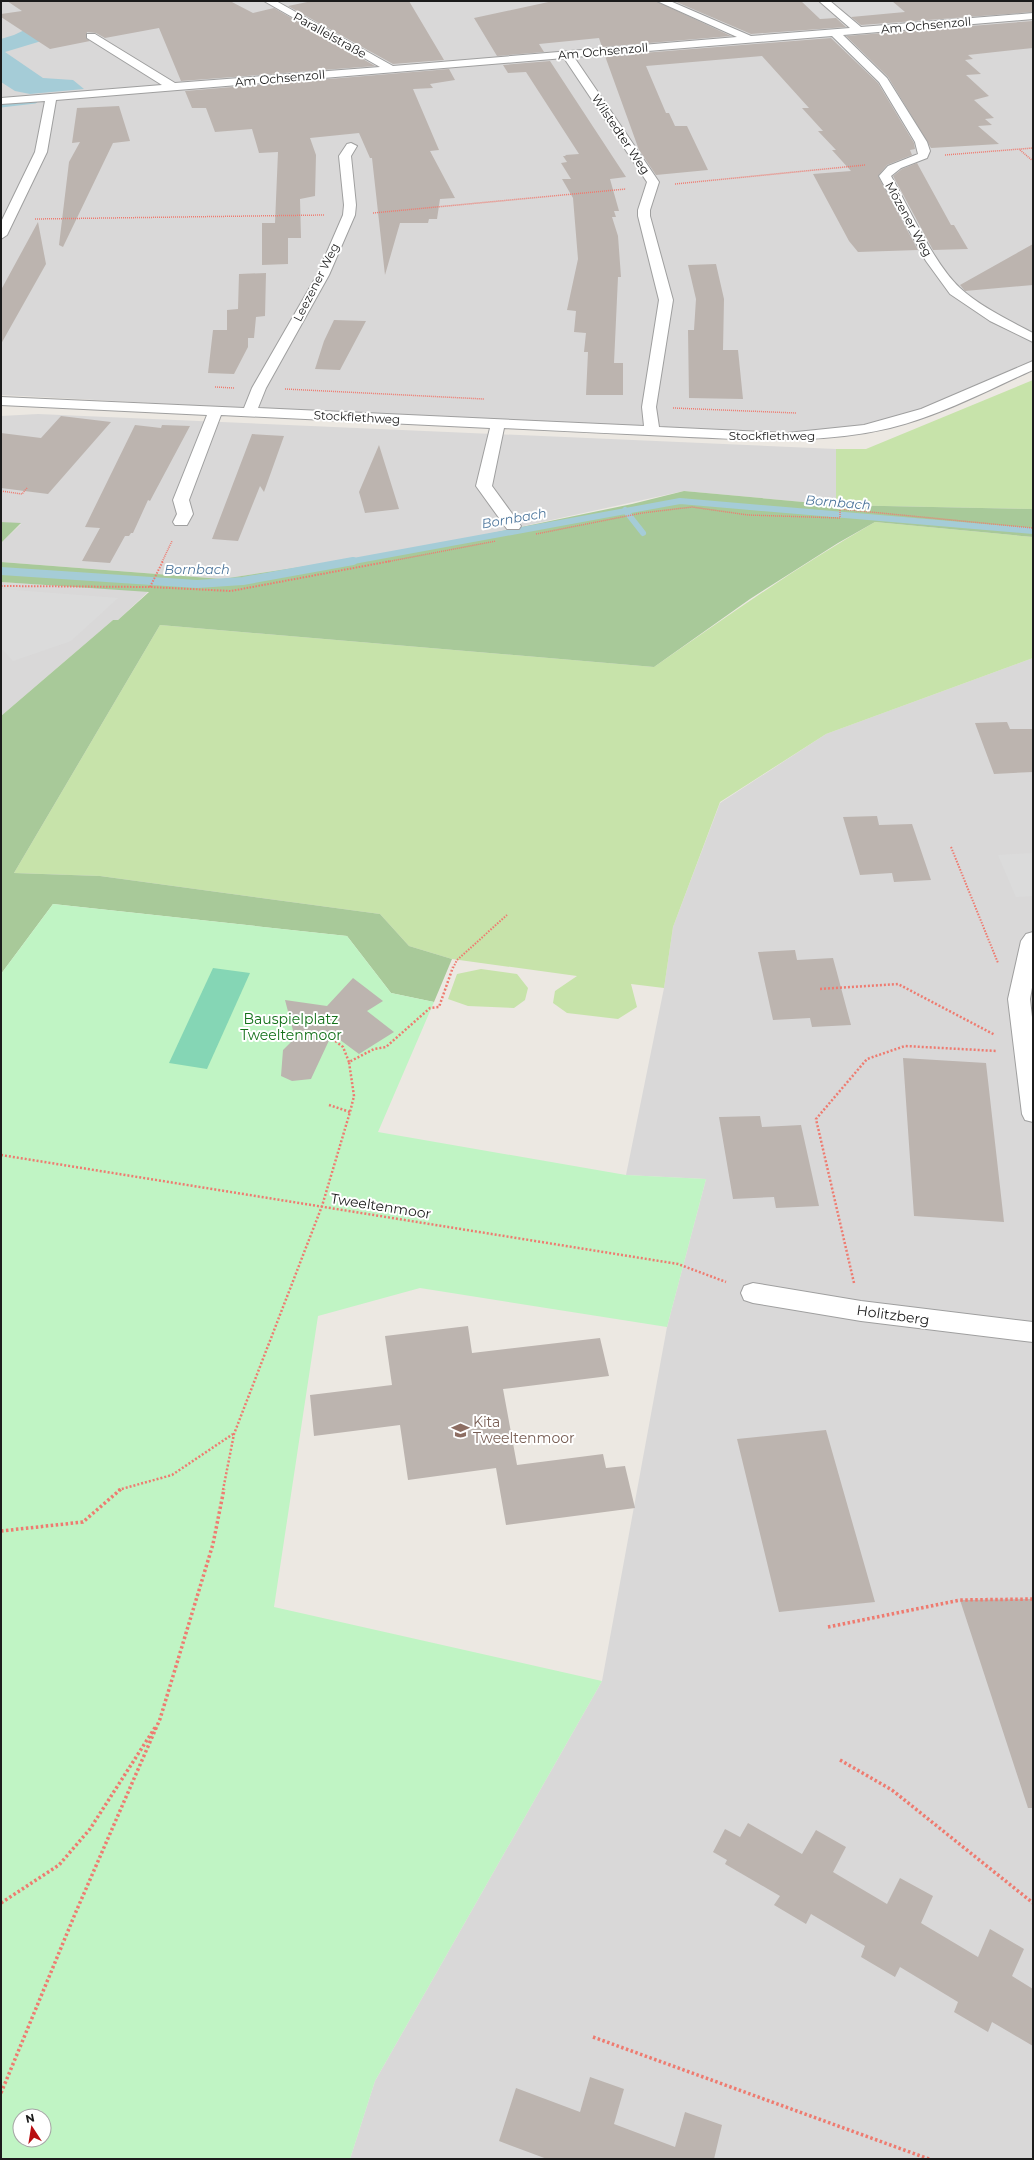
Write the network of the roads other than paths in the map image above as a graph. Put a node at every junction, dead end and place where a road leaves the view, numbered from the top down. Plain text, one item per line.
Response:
1 (269, 1) edge
2 (662, 1) edge
3 (824, 1) edge
4 (1033, 16) edge
5 (858, 30) junction
6 (834, 32) junction
7 (91, 36) dead end
8 (750, 39) junction
9 (567, 54) junction
10 (392, 69) junction
11 (173, 87) junction
12 (51, 97) junction
13 (1, 101) edge
14 (351, 146) dead end
15 (4, 228) edge
16 (1033, 338) edge
17 (1033, 365) edge
18 (1, 400) edge
19 (216, 410) junction
20 (249, 412) junction
21 (498, 424) junction
22 (652, 431) junction
23 (181, 522) road end
24 (513, 526) dead end
25 (1033, 939) edge
26 (1033, 1114) edge
27 (753, 1293) road end
28 (1033, 1332) edge

1 - 10 street, Parallelstraße
2 - 8 street
3 - 5 street
4 - 5 street, Am Ochsenzoll
5 - 6 street, Am Ochsenzoll
6 - 8 street, Am Ochsenzoll
6 - 16 street, Mözener Weg
7 - 11 street
8 - 9 street, Am Ochsenzoll
9 - 10 street, Am Ochsenzoll
9 - 22 street, Wilstedter Weg
10 - 11 street, Am Ochsenzoll
11 - 12 street, Am Ochsenzoll
12 - 13 street, Am Ochsenzoll
12 - 15 street
14 - 20 street, Leezener Weg
17 - 22 street, Stockflethweg
18 - 19 street, Stockflethweg
19 - 20 street, Stockflethweg
19 - 23 street
20 - 21 street, Stockflethweg
21 - 22 street, Stockflethweg
21 - 24 street
25 - 26 street
27 - 28 street, Holitzberg

